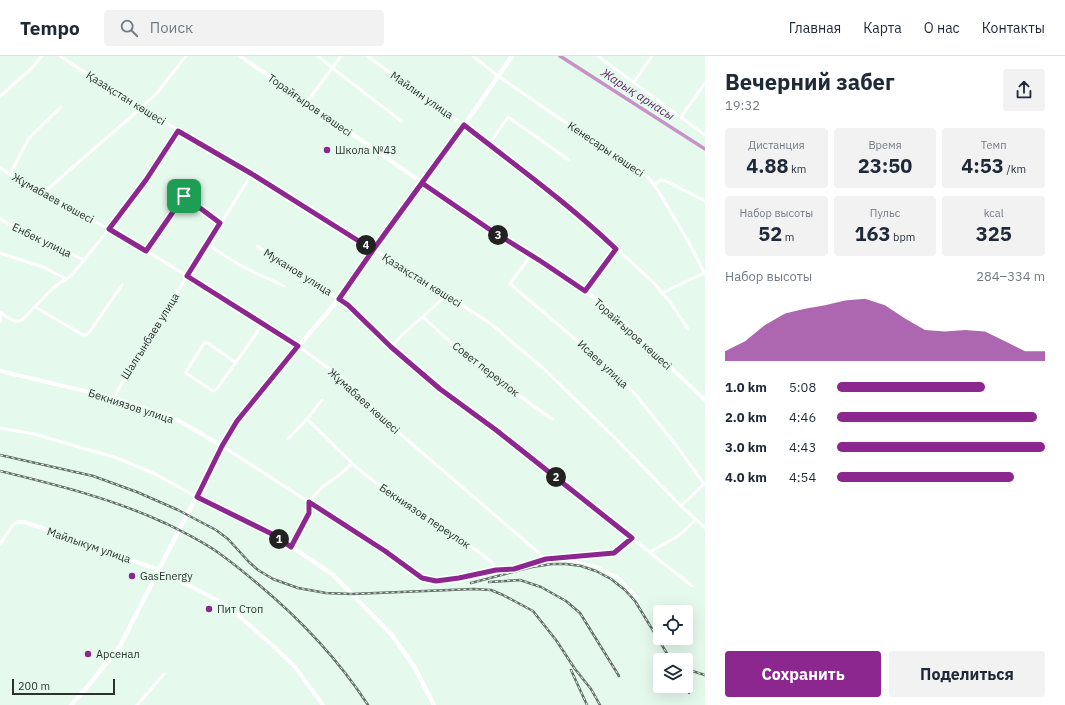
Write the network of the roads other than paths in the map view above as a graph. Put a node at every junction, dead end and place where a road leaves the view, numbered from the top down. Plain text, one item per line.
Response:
1 (42, 56) edge
2 (60, 56) edge
3 (186, 56) edge
4 (240, 56) edge
5 (318, 56) edge
6 (341, 56) edge
7 (367, 56) edge
8 (473, 56) edge
9 (512, 56) edge
10 (598, 56) edge
11 (652, 56) edge
12 (332, 68) junction
13 (498, 76) junction
14 (634, 82) junction
15 (705, 83) edge
16 (0, 96) edge
17 (307, 102) junction
18 (60, 108) dead end
19 (141, 108) junction
20 (681, 117) junction
21 (401, 121) dead end
22 (464, 125) junction
23 (178, 131) junction
24 (705, 135) edge
25 (489, 144) junction
26 (569, 160) dead end
27 (0, 168) edge
28 (10, 174) junction
29 (252, 174) junction
30 (193, 181) dead end
31 (422, 183) junction
32 (654, 185) junction
33 (42, 194) junction
34 (184, 196) junction
35 (705, 201) edge
36 (0, 219) edge
37 (220, 223) junction
38 (109, 229) junction
39 (207, 244) junction
40 (257, 246) dead end
41 (616, 249) junction
42 (373, 250) junction
43 (146, 251) junction
44 (0, 253) edge
45 (531, 255) junction
46 (84, 260) junction
47 (705, 273) edge
48 (187, 276) junction
49 (66, 279) junction
50 (122, 285) dead end
51 (284, 286) dead end
52 (585, 291) junction
53 (662, 293) junction
54 (447, 295) junction
55 (339, 299) junction
56 (35, 307) junction
57 (1, 313) edge
58 (423, 317) junction
59 (0, 321) edge
60 (263, 324) junction
61 (688, 328) dead end
62 (298, 346) junction
63 (391, 347) junction
64 (236, 362) junction
65 (0, 371) edge
66 (114, 398) junction
67 (322, 400) dead end
68 (705, 400) edge
69 (307, 419) junction
70 (552, 419) dead end
71 (0, 428) edge
72 (288, 439) dead end
73 (222, 446) junction
74 (352, 464) junction
75 (704, 484) edge
76 (197, 497) junction
77 (309, 502) junction
78 (681, 506) junction
79 (696, 520) junction
80 (18, 522) joint
81 (705, 528) edge
82 (632, 538) junction
83 (0, 544) edge
84 (291, 547) junction
85 (650, 552) junction
86 (560, 558) junction
87 (546, 559) junction
88 (159, 570) junction
89 (496, 570) junction
90 (692, 586) dead end
91 (638, 598) dead end
92 (164, 674) dead end
93 (71, 705) edge
94 (137, 705) edge
95 (323, 705) edge
96 (434, 705) edge

1 - 16 street
2 - 19 street, Қазақстан көшесі
3 - 19 street
4 - 17 street, Торайғыров көшесі
5 - 12 street
6 - 12 street
7 - 22 street, Майлин улица
8 - 13 street, Кенесары көшесі
9 - 13 main road
10 - 14 street
11 - 14 street
12 - 17 street
12 - 21 street
13 - 22 main road
13 - 32 street, Кенесары көшесі
14 - 20 street
15 - 20 street
17 - 31 street, Торайғыров көшесі
18 - 28 street
19 - 23 street, Қазақстан көшесі
19 - 33 street
20 - 24 street
22 - 25 street, Майлин улица
22 - 31 main road
23 - 29 street, Қазақстан көшесі
23 - 38 street
25 - 26 street
25 - 41 street, Майлин улица
27 - 28 street, Жұмабаев көшесі
28 - 33 street, Жұмабаев көшесі
29 - 37 street, Шалгынбаев улица
29 - 42 street, Қазақстан көшесі
30 - 34 street
31 - 42 main road
31 - 45 street, Торайғыров көшесі
32 - 35 street
32 - 47 street, Кенесары көшесі
33 - 38 street, Жұмабаев көшесі
34 - 37 street
34 - 43 street
36 - 46 street, Енбек улица
37 - 39 street, Шалгынбаев улица
38 - 43 street, Жұмабаев көшесі
38 - 46 street
39 - 48 street, Шалгынбаев улица
39 - 51 street
40 - 55 street, Муканов улица
41 - 52 street
41 - 53 street, Майлин улица
42 - 54 street, Қазақстан көшесі
42 - 55 main road
43 - 48 street, Жұмабаев көшесі
44 - 49 street
45 - 52 street, Торайғыров көшесі
45 - 75 street, Исаев улица
46 - 49 street
47 - 53 street
48 - 60 street, Жұмабаев көшесі
48 - 66 street, Шалгынбаев улица
49 - 56 street
50 - 56 street
52 - 68 street, Торайғыров көшесі
53 - 61 street, Майлин улица
54 - 58 street
54 - 78 street, Қазақстан көшесі
55 - 62 main road
55 - 63 street, Муканов улица
56 - 57 street
57 - 59 street
58 - 63 street
58 - 70 street, Совет переулок
60 - 62 street, Жұмабаев көшесі
60 - 64 street
62 - 73 main road
62 - 87 street, Жұмабаев көшесі
63 - 82 street, Муканов улица
64 - 64 street
65 - 66 street, Бекниязов улица
66 - 73 street, Бекниязов улица
67 - 69 street
69 - 72 street
69 - 74 street, Бекниязов переулок
71 - 76 street
73 - 76 main road
73 - 77 street, Бекниязов улица
74 - 77 street
74 - 89 street, Бекниязов переулок
75 - 78 street
76 - 84 main road
76 - 88 main road
77 - 84 street
77 - 89 street, Бекниязов улица
78 - 79 street, Қазақстан көшесі
79 - 81 street, Қазақстан көшесі
79 - 85 street
80 - 83 street
80 - 88 street, Майлыкум улица
82 - 85 street, Муканов улица
82 - 86 street, Бекниязов улица
84 - 96 main road
85 - 90 street, Муканов улица
86 - 87 street, Бекниязов улица
86 - 91 street
87 - 89 street, Бекниязов улица
88 - 93 main road
88 - 95 street, Майлыкум улица
92 - 94 street

